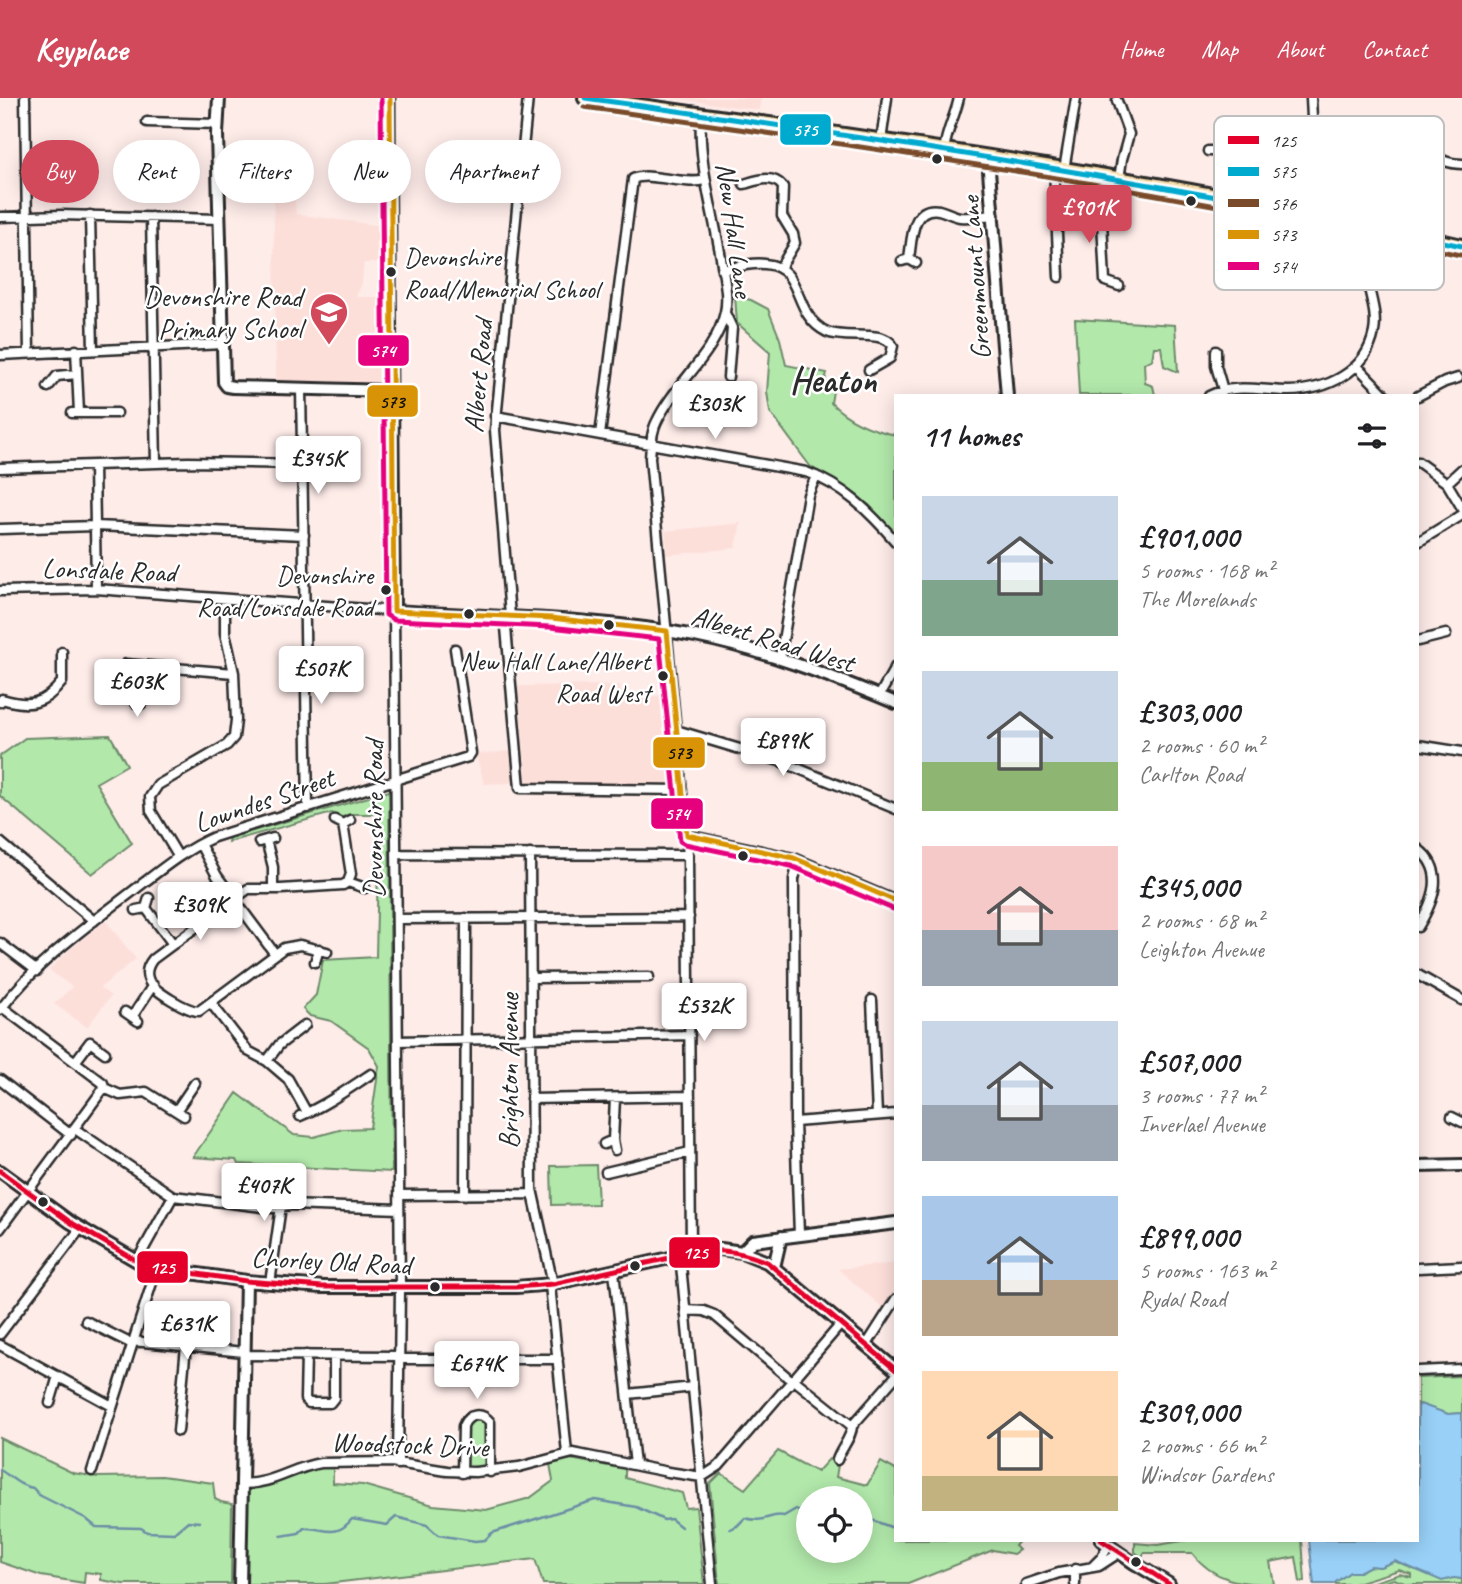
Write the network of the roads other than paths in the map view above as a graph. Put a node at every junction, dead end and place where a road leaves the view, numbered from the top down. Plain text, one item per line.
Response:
1 (25, 98) edge
2 (219, 98) edge
3 (390, 98) edge
4 (528, 98) edge
5 (585, 98) edge
6 (887, 98) edge
7 (959, 98) edge
8 (1076, 98) edge
9 (1311, 98) edge
10 (626, 101) edge
11 (1117, 101) dead end
12 (701, 115) junction
13 (1313, 116) edge
14 (147, 121) dead end
15 (217, 124) junction
16 (881, 141) junction
17 (1208, 150) dead end
18 (1214, 150) edge
19 (944, 151) junction
20 (988, 158) junction
21 (1444, 161) edge
22 (1462, 164) edge
23 (1059, 169) junction
24 (1103, 177) junction
25 (1119, 179) junction
26 (705, 180) junction
27 (744, 184) dead end
28 (1214, 197) edge
29 (90, 215) junction
30 (993, 215) junction
31 (27, 216) junction
32 (0, 217) edge
33 (151, 217) junction
34 (219, 219) junction
35 (794, 238) junction
36 (805, 242) dead end
37 (1444, 242) edge
38 (1462, 246) edge
39 (909, 261) dead end
40 (780, 268) junction
41 (723, 270) junction
42 (1059, 276) dead end
43 (1119, 286) dead end
44 (1370, 290) edge
45 (725, 313) junction
46 (223, 344) junction
47 (154, 347) junction
48 (76, 350) junction
49 (93, 350) junction
50 (1216, 351) dead end
51 (29, 353) junction
52 (0, 355) edge
53 (1357, 366) junction
54 (869, 370) dead end
55 (78, 374) junction
56 (728, 377) dead end
57 (1458, 378) dead end
58 (48, 387) dead end
59 (301, 389) junction
60 (1223, 390) junction
61 (392, 391) junction
62 (1007, 394) edge
63 (1214, 394) edge
64 (1384, 394) edge
65 (1419, 395) edge
66 (117, 413) dead end
67 (495, 416) junction
68 (600, 435) junction
69 (651, 444) junction
70 (156, 463) junction
71 (1419, 463) edge
72 (303, 464) junction
73 (94, 465) junction
74 (0, 468) edge
75 (1462, 469) edge
76 (816, 476) junction
77 (1447, 483) junction
78 (1462, 508) edge
79 (1462, 514) edge
80 (95, 526) junction
81 (0, 529) edge
82 (304, 534) junction
83 (894, 540) edge
84 (1424, 542) edge
85 (96, 589) junction
86 (0, 591) edge
87 (225, 599) junction
88 (305, 604) junction
89 (394, 611) junction
90 (508, 616) junction
91 (667, 631) junction
92 (1447, 633) dead end
93 (1419, 641) edge
94 (455, 649) dead end
95 (62, 652) dead end
96 (780, 659) junction
97 (158, 667) junction
98 (894, 670) edge
99 (234, 673) junction
100 (879, 696) junction
101 (1, 700) edge
102 (894, 703) edge
103 (676, 730) junction
104 (1419, 745) edge
105 (1462, 752) edge
106 (396, 780) junction
107 (681, 790) junction
108 (308, 808) junction
109 (894, 808) edge
110 (343, 821) dead end
111 (687, 835) junction
112 (266, 840) dead end
113 (0, 842) edge
114 (200, 844) junction
115 (1419, 850) edge
116 (396, 854) junction
117 (530, 854) junction
118 (688, 855) junction
119 (178, 856) junction
120 (799, 860) junction
121 (348, 882) junction
122 (365, 888) dead end
123 (273, 889) junction
124 (149, 898) dead end
125 (233, 899) junction
126 (894, 900) edge
127 (146, 908) junction
128 (136, 911) dead end
129 (689, 917) junction
130 (466, 918) junction
131 (531, 918) junction
132 (397, 919) junction
133 (94, 921) junction
134 (1419, 926) edge
135 (0, 943) edge
136 (173, 944) junction
137 (275, 954) junction
138 (315, 962) dead end
139 (37, 971) junction
140 (1419, 976) edge
141 (649, 977) dead end
142 (531, 978) junction
143 (153, 985) junction
144 (872, 1000) dead end
145 (1462, 1000) edge
146 (211, 1003) junction
147 (1, 1008) edge
148 (132, 1017) dead end
149 (305, 1025) dead end
150 (690, 1035) junction
151 (530, 1038) junction
152 (465, 1039) junction
153 (398, 1041) junction
154 (105, 1053) dead end
155 (267, 1061) junction
156 (75, 1062) junction
157 (371, 1074) dead end
158 (0, 1080) edge
159 (195, 1083) dead end
160 (104, 1088) junction
161 (690, 1096) junction
162 (615, 1098) junction
163 (531, 1099) junction
164 (894, 1114) edge
165 (877, 1115) junction
166 (1452, 1117) dead end
167 (795, 1122) junction
168 (1462, 1122) edge
169 (73, 1132) junction
170 (613, 1140) junction
171 (604, 1144) dead end
172 (615, 1150) dead end
173 (690, 1152) junction
174 (1462, 1165) edge
175 (1419, 1166) edge
176 (0, 1171) edge
177 (606, 1172) dead end
178 (29, 1192) junction
179 (532, 1194) junction
180 (399, 1195) junction
181 (466, 1195) junction
182 (173, 1196) junction
183 (281, 1206) junction
184 (399, 1209) junction
185 (894, 1223) edge
186 (0, 1229) edge
187 (80, 1229) junction
188 (799, 1235) junction
189 (781, 1237) junction
190 (742, 1252) junction
191 (686, 1254) junction
192 (137, 1261) junction
193 (1462, 1266) edge
194 (157, 1267) junction
195 (774, 1267) junction
196 (1419, 1268) edge
197 (614, 1271) junction
198 (246, 1281) junction
199 (270, 1283) junction
200 (551, 1284) junction
201 (400, 1288) junction
202 (894, 1302) edge
203 (685, 1310) junction
204 (86, 1321) dead end
205 (841, 1324) junction
206 (0, 1334) edge
207 (133, 1343) junction
208 (186, 1346) junction
209 (866, 1346) junction
210 (1, 1349) edge
211 (244, 1353) junction
212 (306, 1355) junction
213 (334, 1356) junction
214 (399, 1358) junction
215 (558, 1359) junction
216 (894, 1368) edge
217 (1462, 1369) edge
218 (1419, 1371) edge
219 (58, 1376) junction
220 (894, 1378) edge
221 (793, 1380) junction
222 (693, 1387) junction
223 (628, 1394) junction
224 (50, 1403) dead end
225 (112, 1406) junction
226 (852, 1426) junction
227 (178, 1431) dead end
228 (567, 1453) junction
229 (837, 1460) dead end
230 (398, 1464) junction
231 (635, 1465) junction
232 (92, 1471) dead end
233 (491, 1472) junction
234 (462, 1473) junction
235 (702, 1477) junction
236 (241, 1484) junction
237 (1105, 1543) edge
238 (1119, 1553) junction
239 (1093, 1566) junction
240 (1075, 1569) junction
241 (240, 1584) edge
242 (712, 1584) edge
243 (1026, 1584) edge
244 (1075, 1584) edge
245 (1169, 1584) edge

1 - 31 street
2 - 15 street
3 - 61 street, Devonshire Road
4 - 67 street, Albert Road
5 - 10 main road
6 - 16 street
7 - 19 street
8 - 23 street
9 - 13 street
10 - 12 main road
11 - 25 street
12 - 16 main road
12 - 26 street, New Hall Lane
14 - 15 street
15 - 34 street
16 - 19 main road
17 - 18 street
19 - 20 main road
20 - 23 main road
20 - 30 street, Greenmount Lane
21 - 22 street
23 - 24 main road
23 - 42 street
24 - 25 main road
24 - 43 street
25 - 28 main road
26 - 41 street, New Hall Lane
26 - 68 street
27 - 35 street
29 - 31 street
29 - 33 street
29 - 49 street
30 - 39 street
30 - 62 street, Greenmount Lane
31 - 32 street
31 - 51 street
33 - 34 street
33 - 47 street
34 - 46 street
35 - 36 street
35 - 40 street
37 - 38 main road
40 - 41 street
40 - 54 street
41 - 45 street, New Hall Lane
44 - 53 street
45 - 56 street
45 - 69 street, New Hall Lane
46 - 47 street
46 - 59 street
47 - 49 street
47 - 70 street
48 - 49 street
48 - 51 street
48 - 55 street
50 - 60 street
51 - 52 street
53 - 60 street
53 - 64 street
55 - 58 street
55 - 66 street
57 - 65 street
59 - 61 street
59 - 72 street
60 - 63 street
61 - 89 street, Devonshire Road
67 - 68 street
67 - 90 street, Albert Road
68 - 69 street
69 - 76 street
69 - 91 street, New Hall Lane
70 - 72 street
70 - 73 street
71 - 77 street
72 - 82 street
73 - 74 street
73 - 80 street
75 - 77 street
76 - 83 street
76 - 96 street
77 - 78 street
79 - 84 street
80 - 81 street
80 - 82 street
80 - 85 street
82 - 88 street
85 - 86 street, Lonsdale Road
85 - 87 street, Lonsdale Road
87 - 88 street, Lonsdale Road
87 - 99 street
88 - 89 street, Lonsdale Road
88 - 108 street
89 - 90 street, Lonsdale Road
89 - 106 street, Devonshire Road
90 - 91 street, Albert Road West
90 - 107 street, Albert Road
91 - 96 street, Albert Road West
91 - 103 street, New Hall Lane
92 - 93 street
94 - 106 street, Lowndes Street
95 - 101 street
96 - 100 street, Albert Road West
97 - 97 street
97 - 99 street
98 - 100 street
99 - 119 street
100 - 102 street, Albert Road West
103 - 107 street, New Hall Lane
103 - 109 street
104 - 105 street
106 - 108 street, Lowndes Street
106 - 116 street, Devonshire Road
107 - 111 street, New Hall Lane
108 - 114 street, Lowndes Street
110 - 121 street
111 - 118 street, New Hall Lane
111 - 120 street
112 - 123 street
113 - 133 street
114 - 119 street, Lowndes Street
114 - 125 street
115 - 134 street
116 - 117 street
116 - 132 street, Devonshire Road
117 - 118 street
117 - 131 street, Brighton Avenue
118 - 129 street, New Hall Lane
119 - 133 street, Lowndes Street
120 - 126 street
120 - 167 street
121 - 122 street
121 - 123 street
123 - 125 street
124 - 127 street
125 - 136 street
125 - 137 street
127 - 128 street
127 - 136 street
129 - 131 street
129 - 150 street, New Hall Lane
130 - 131 street
130 - 132 street
130 - 152 street
131 - 142 street, Brighton Avenue
132 - 153 street, Devonshire Road
133 - 139 street, Lowndes Street
135 - 139 street
136 - 143 street
137 - 138 street
137 - 146 street
139 - 147 street, Lowndes Street
140 - 145 street
141 - 142 street
142 - 151 street, Brighton Avenue
143 - 146 street
143 - 148 street
144 - 165 street
146 - 155 street
147 - 156 street
149 - 155 street
150 - 151 street
150 - 161 street, New Hall Lane
151 - 152 street
151 - 163 street, Brighton Avenue
152 - 153 street
152 - 181 street
153 - 180 street, Devonshire Road
154 - 156 street
155 - 157 street
156 - 160 street
158 - 169 street
159 - 160 street
160 - 169 street
161 - 162 street
161 - 173 street, New Hall Lane
162 - 163 street
162 - 170 street
163 - 179 street, Brighton Avenue
164 - 165 street
165 - 167 street
166 - 168 street
167 - 188 street
169 - 178 street
169 - 182 street
170 - 171 street
170 - 172 street
173 - 177 street
173 - 191 street, New Hall Lane
174 - 175 street
176 - 178 street, Chorley Old Road
178 - 186 street
178 - 187 street, Chorley Old Road
179 - 181 street
179 - 200 street, Brighton Avenue
180 - 181 street
180 - 184 street, Devonshire Road
182 - 183 street
182 - 192 street
183 - 184 street
183 - 199 street
184 - 201 street, Devonshire Road
185 - 188 street
187 - 192 street, Chorley Old Road
187 - 206 street
188 - 189 street
189 - 190 street
189 - 195 street
190 - 191 street, Chorley Old Road
190 - 195 street, Chorley Old Road
191 - 197 street, Chorley Old Road
191 - 203 street, New Hall Lane
192 - 194 street, Chorley Old Road
193 - 196 street
194 - 198 street, Chorley Old Road
194 - 207 street
195 - 205 street, Chorley Old Road
197 - 200 street, Chorley Old Road
197 - 223 street
198 - 199 street, Chorley Old Road
198 - 211 street
199 - 201 street, Chorley Old Road
200 - 201 street, Chorley Old Road
200 - 215 street, Brighton Avenue
201 - 214 street, Devonshire Road
202 - 209 street
203 - 221 street
203 - 222 street, New Hall Lane
204 - 207 street
205 - 209 street, Chorley Old Road
205 - 221 street
207 - 208 street
207 - 225 street
208 - 211 street
208 - 227 street
209 - 216 street, Chorley Old Road
210 - 219 street
211 - 212 street
211 - 236 street
212 - 213 street
212 - 213 street
213 - 214 street
214 - 215 street
214 - 230 street, Devonshire Road
215 - 228 street, Brighton Avenue
217 - 218 street
219 - 224 street
219 - 225 street
220 - 226 street
221 - 226 street
221 - 235 street
222 - 223 street
222 - 235 street, New Hall Lane
223 - 231 street
225 - 232 street
226 - 229 street
228 - 231 street, Woodstock Drive
228 - 233 street, Woodstock Drive
230 - 234 street, Woodstock Drive
230 - 236 street, Woodstock Drive
231 - 235 street, Woodstock Drive
233 - 234 street, Woodstock Drive
233 - 234 street
235 - 242 street, New Hall Lane
236 - 241 street
237 - 238 street
237 - 239 street
238 - 239 street
238 - 245 street
239 - 240 street
240 - 243 street
240 - 244 street

